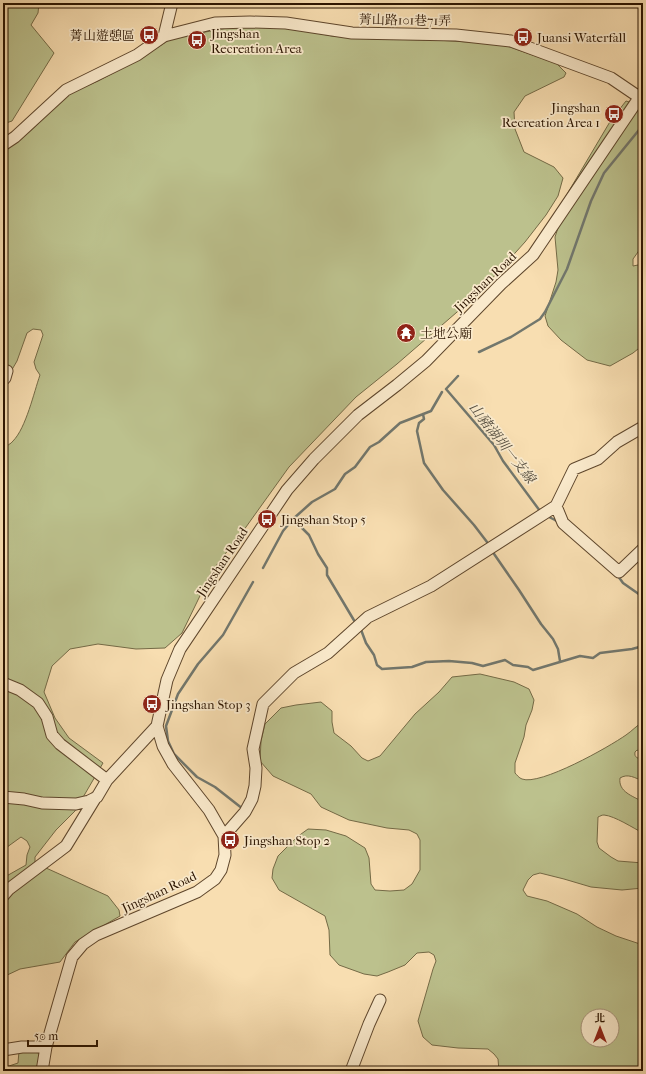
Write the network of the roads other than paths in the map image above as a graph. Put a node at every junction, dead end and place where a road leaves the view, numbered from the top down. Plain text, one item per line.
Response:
1 (172, 3) edge
2 (164, 36) junction
3 (641, 95) edge
4 (3, 145) edge
5 (3, 372) edge
6 (3, 380) edge
7 (643, 427) edge
8 (556, 506) junction
9 (643, 549) edge
10 (3, 683) edge
11 (157, 726) junction
12 (107, 780) junction
13 (3, 797) edge
14 (97, 797) junction
15 (224, 836) junction
16 (3, 896) edge
17 (380, 1000) dead end
18 (46, 1047) junction
19 (3, 1050) edge
20 (42, 1071) edge
21 (351, 1071) edge

1 - 2 street
2 - 3 street, 菁山路101巷71弄
2 - 4 street, 菁山路101巷71弄
3 - 11 street, Jingshan Road
5 - 6 street
7 - 8 street
8 - 9 street
8 - 15 street
10 - 12 street
11 - 12 street
11 - 15 street, Jingshan Road
12 - 14 street
13 - 14 street
14 - 16 street
15 - 18 street, Jingshan Road
17 - 21 street
18 - 19 street
18 - 20 street, Jingshan Road

